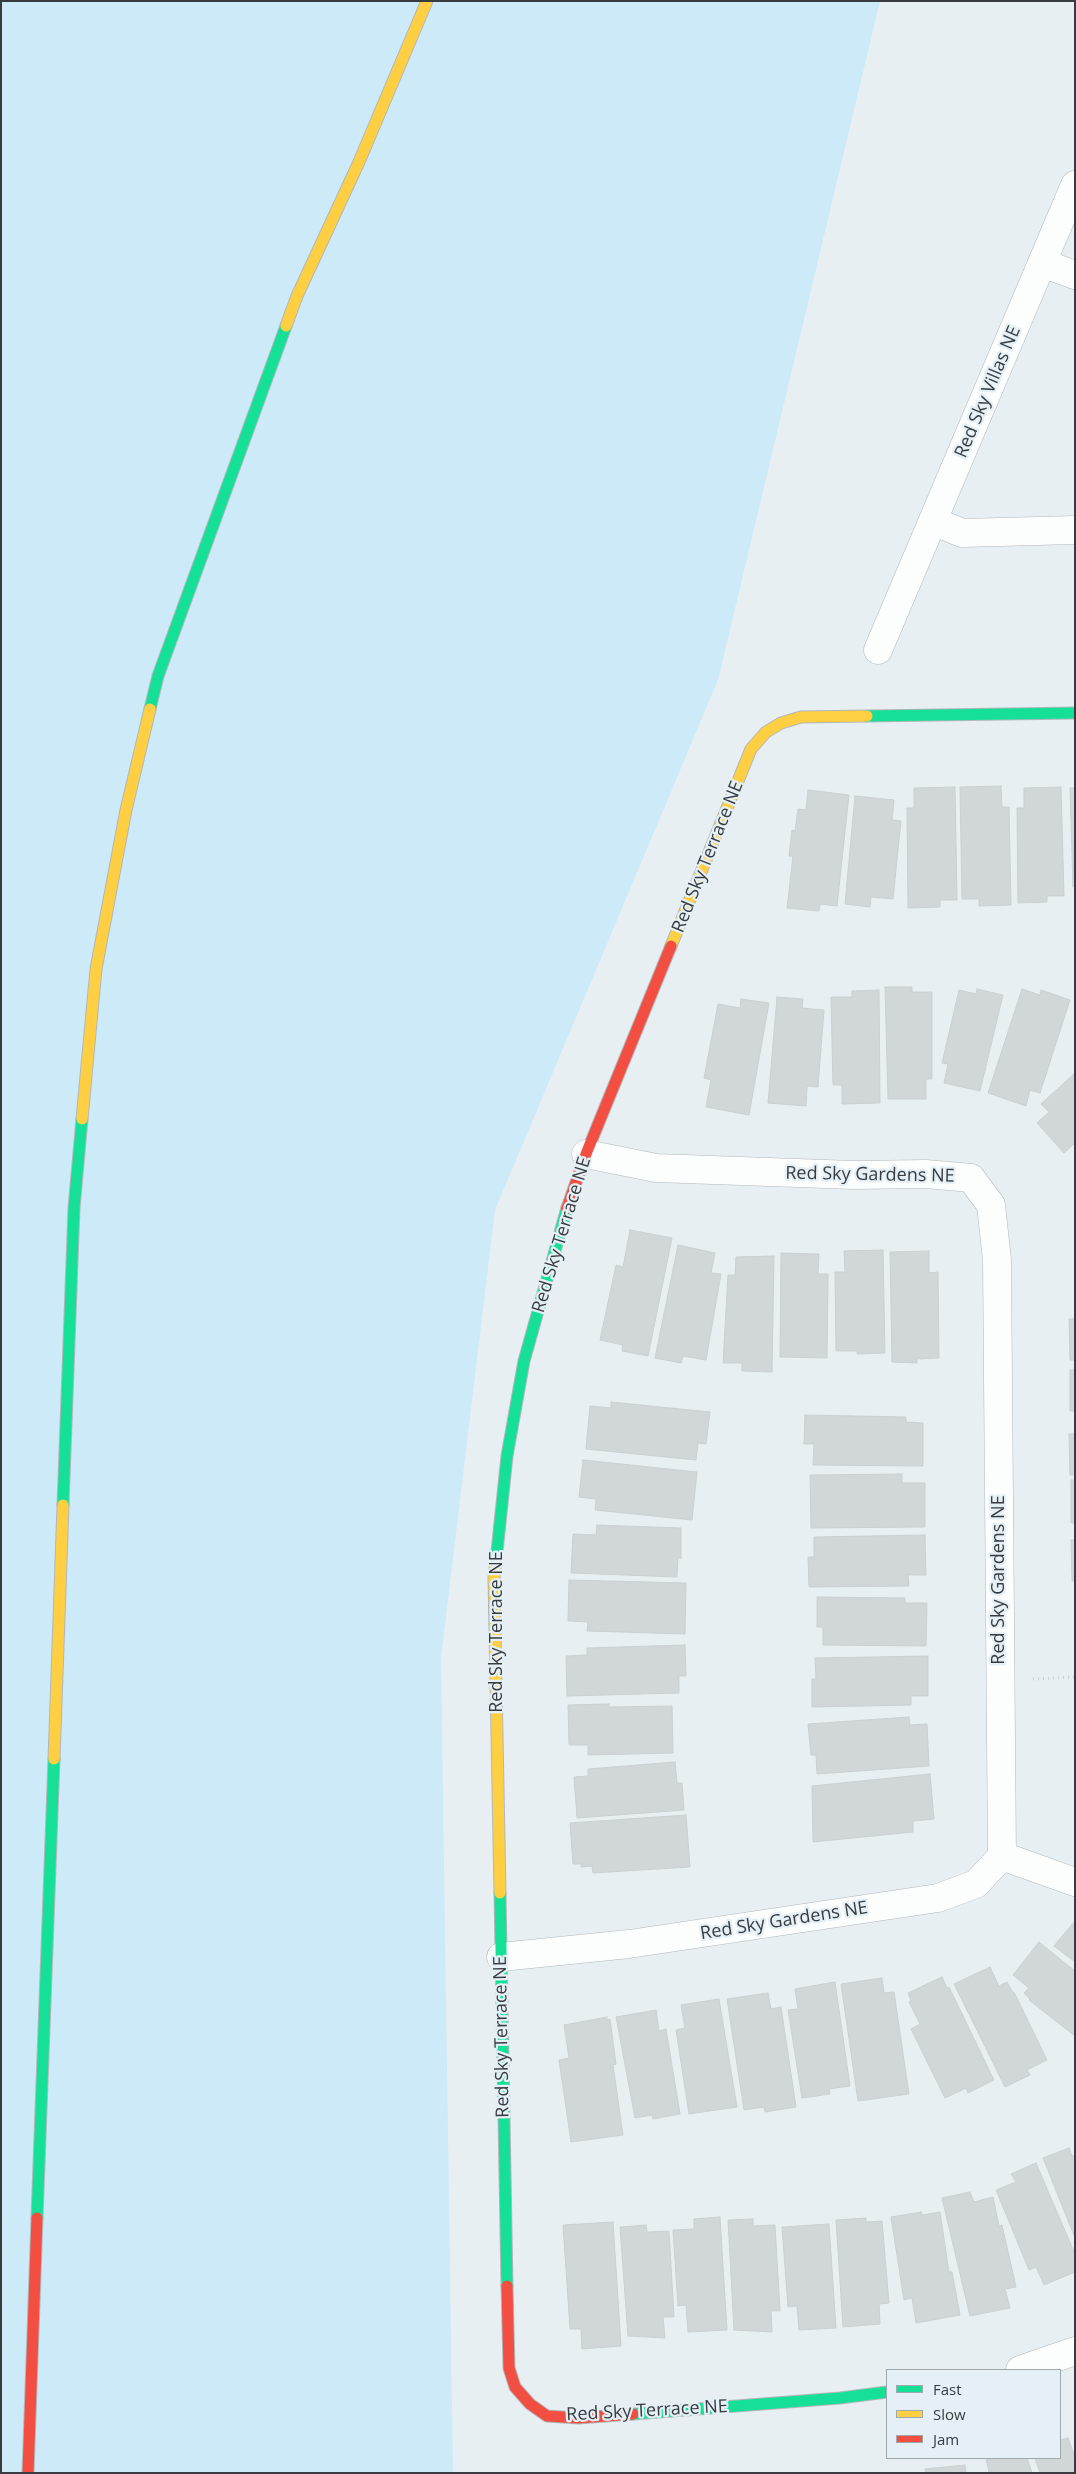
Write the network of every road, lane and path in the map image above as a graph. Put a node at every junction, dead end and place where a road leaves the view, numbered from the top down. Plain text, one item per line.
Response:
1 (427, 1) edge
2 (1075, 185) edge
3 (1042, 263) junction
4 (1075, 275) edge
5 (933, 521) junction
6 (1075, 530) edge
7 (878, 650) dead end
8 (1075, 713) edge
9 (586, 1154) junction
10 (1075, 1677) edge
11 (1000, 1681) junction
12 (1002, 1856) junction
13 (1075, 1882) edge
14 (501, 1957) junction
15 (1075, 2351) edge
16 (1023, 2369) edge
17 (886, 2392) edge
18 (28, 2473) edge

1 - 18 main road
2 - 3 street, Red Sky Villas NE
3 - 4 street
3 - 5 street, Red Sky Villas NE
5 - 6 street
5 - 7 street, Red Sky Villas NE
8 - 9 main road, Red Sky Terrace NE
9 - 11 street, Red Sky Gardens NE
9 - 14 main road, Red Sky Terrace NE
10 - 11 path
11 - 12 street, Red Sky Gardens NE
12 - 13 street
12 - 14 street, Red Sky Gardens NE
14 - 17 main road, Red Sky Terrace NE
15 - 16 street

